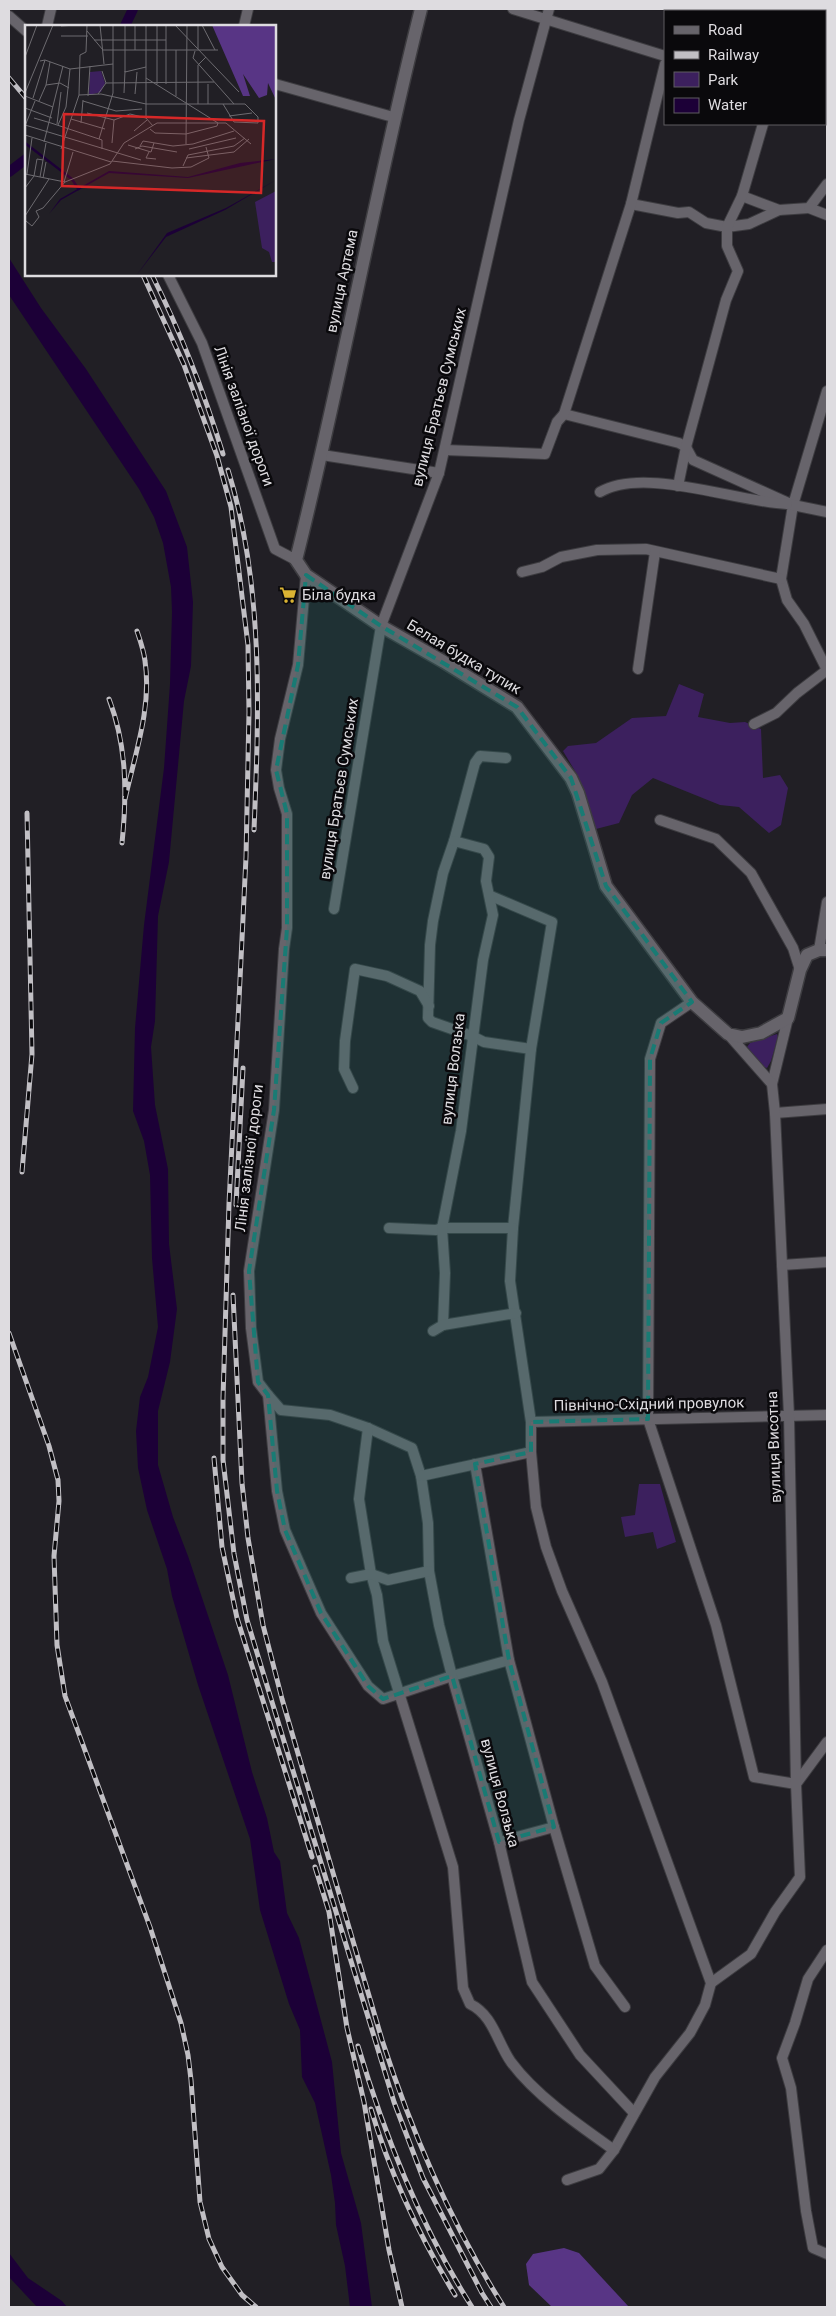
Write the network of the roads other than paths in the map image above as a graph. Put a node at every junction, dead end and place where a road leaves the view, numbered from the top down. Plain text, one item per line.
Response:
1 (50, 9) edge
2 (248, 9) edge
3 (421, 9) edge
4 (512, 9) edge
5 (548, 14) edge
6 (9, 16) edge
7 (47, 25) edge
8 (244, 25) edge
9 (25, 30) edge
10 (664, 56) edge
11 (664, 68) edge
12 (276, 84) edge
13 (393, 117) junction
14 (763, 125) edge
15 (827, 184) edge
16 (742, 196) junction
17 (630, 204) junction
18 (809, 208) junction
19 (779, 210) junction
20 (827, 215) edge
21 (727, 228) junction
22 (168, 276) edge
23 (827, 391) edge
24 (564, 414) junction
25 (686, 447) junction
26 (445, 450) junction
27 (322, 455) junction
28 (439, 473) junction
29 (678, 486) junction
30 (600, 492) dead end
31 (793, 504) junction
32 (827, 512) edge
33 (655, 552) junction
34 (296, 560) junction
35 (522, 572) dead end
36 (306, 575) junction
37 (781, 579) junction
38 (382, 626) junction
39 (638, 669) dead end
40 (827, 670) edge
41 (754, 724) dead end
42 (506, 758) dead end
43 (660, 820) dead end
44 (454, 841) junction
45 (491, 896) junction
46 (827, 902) edge
47 (334, 909) dead end
48 (823, 950) edge
49 (800, 970) junction
50 (692, 1002) junction
51 (430, 1007) junction
52 (788, 1018) junction
53 (728, 1034) junction
54 (472, 1036) junction
55 (532, 1049) junction
56 (772, 1084) junction
57 (353, 1088) dead end
58 (827, 1109) edge
59 (775, 1113) junction
60 (389, 1228) dead end
61 (442, 1228) junction
62 (513, 1228) junction
63 (827, 1262) edge
64 (782, 1265) junction
65 (516, 1313) junction
66 (443, 1325) junction
67 (433, 1331) dead end
68 (268, 1395) junction
69 (827, 1415) edge
70 (789, 1416) junction
71 (648, 1419) junction
72 (531, 1422) junction
73 (368, 1428) junction
74 (531, 1452) junction
75 (475, 1464) junction
76 (421, 1476) junction
77 (429, 1571) junction
78 (371, 1574) junction
79 (351, 1578) dead end
80 (508, 1660) junction
81 (452, 1676) junction
82 (400, 1695) junction
83 (827, 1742) edge
84 (796, 1784) junction
85 (554, 1827) junction
86 (499, 1842) junction
87 (827, 1950) edge
88 (711, 1983) junction
89 (625, 2007) dead end
90 (634, 2113) junction
91 (614, 2150) junction
92 (567, 2180) dead end
93 (827, 2254) edge

1 - 7 street
2 - 8 street
3 - 13 street, вулиця Артема
4 - 5 street
5 - 10 street
5 - 26 street, вулиця Братьєв Сумських
6 - 9 street
11 - 17 street
12 - 13 street
13 - 27 street, вулиця Артема
14 - 16 street
15 - 18 street
16 - 19 street
16 - 21 street
17 - 21 street
17 - 24 street
18 - 19 street
18 - 20 street
19 - 21 street
21 - 25 street
22 - 34 street, Лінія залізної дороги
23 - 31 street
24 - 25 street
24 - 26 street
25 - 29 street
25 - 31 street
26 - 28 street, вулиця Братьєв Сумських
27 - 28 street
27 - 34 street, вулиця Артема
28 - 38 street, вулиця Братьєв Сумських
29 - 30 street
29 - 31 street
31 - 32 street
31 - 37 street
33 - 35 street
33 - 37 street
33 - 39 street
34 - 36 street, Белая будка тупик
36 - 38 street, Белая будка тупик
36 - 68 street, Лінія залізної дороги
37 - 40 street
38 - 47 street, вулиця Братьєв Сумських
38 - 50 street, Белая будка тупик
40 - 41 street
42 - 44 street
43 - 49 street
44 - 45 street, вулиця Волзька
44 - 51 street
45 - 54 street, вулиця Волзька
45 - 55 street
46 - 48 street
48 - 49 street
49 - 52 street
50 - 53 street, Белая будка тупик
50 - 71 street
51 - 54 street
51 - 57 street
52 - 53 street
52 - 56 street, вулиця Висотна
53 - 56 street
54 - 55 street
54 - 61 street, вулиця Волзька
55 - 62 street
56 - 59 street, вулиця Висотна
58 - 59 street
59 - 64 street, вулиця Висотна
60 - 61 street
61 - 62 street
61 - 66 street, вулиця Волзька
62 - 65 street
63 - 64 street
64 - 70 street, вулиця Висотна
65 - 66 street
65 - 72 street
66 - 67 street
68 - 73 street
68 - 82 street, Лінія залізної дороги
69 - 70 street, Північно-Східний провулок
70 - 71 street, Північно-Східний провулок
70 - 84 street, вулиця Висотна
71 - 72 street, Північно-Східний провулок
71 - 84 street
72 - 74 street
73 - 76 street, вулиця Волзька
73 - 78 street
74 - 75 street
74 - 88 street
75 - 76 street
75 - 80 street
76 - 77 street, вулиця Волзька
77 - 78 street
77 - 81 street, вулиця Волзька
78 - 79 street
78 - 82 street
80 - 81 street
80 - 85 street
81 - 82 street
81 - 86 street, вулиця Волзька
82 - 91 street
83 - 84 street
84 - 88 street, вулиця Висотна
85 - 86 street
85 - 89 street
86 - 90 street, вулиця Волзька
87 - 93 street
88 - 90 street
90 - 91 street
91 - 92 street

